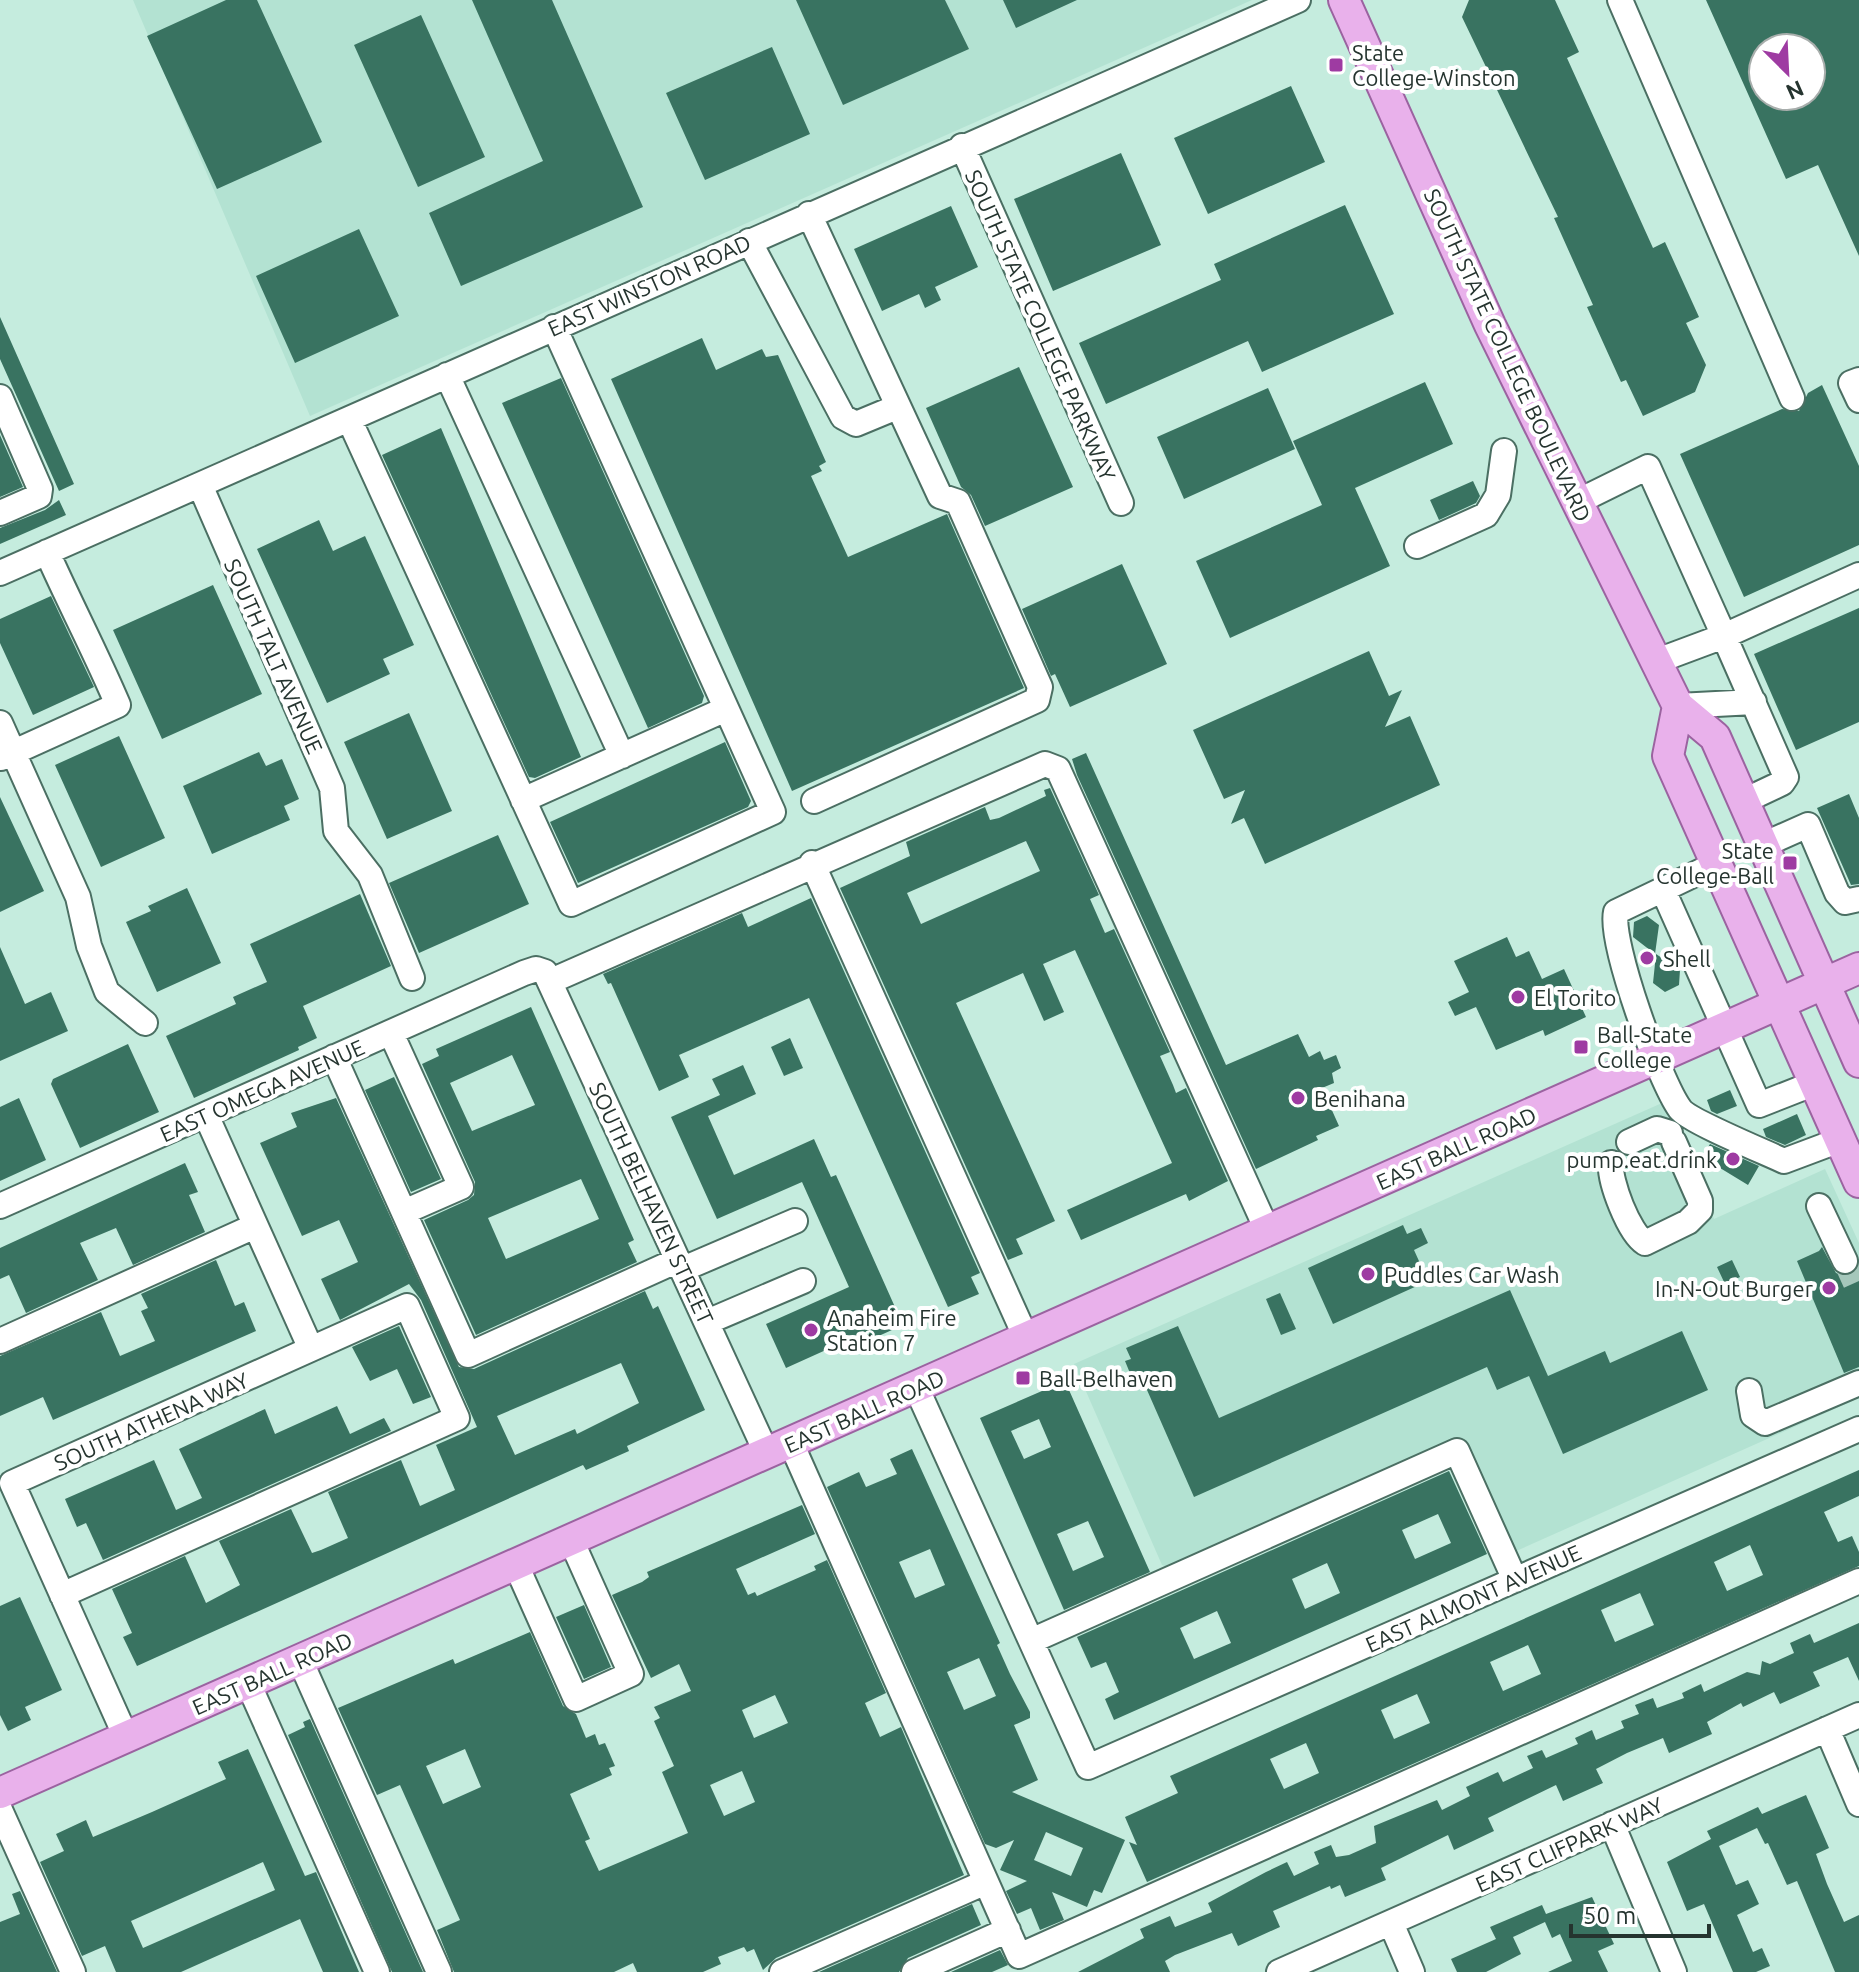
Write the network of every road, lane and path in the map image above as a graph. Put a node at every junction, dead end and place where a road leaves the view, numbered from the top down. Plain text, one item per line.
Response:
1 (1298, 0) edge
2 (1344, 0) edge
3 (1620, 0) edge
4 (962, 146) junction
5 (809, 214) junction
6 (749, 241) junction
7 (554, 327) junction
8 (447, 375) junction
9 (1859, 380) edge
10 (0, 397) edge
11 (1792, 398) dead end
12 (1859, 400) edge
13 (897, 407) junction
14 (349, 419) junction
15 (1504, 451) dead end
16 (200, 485) junction
17 (1577, 502) junction
18 (1121, 503) dead end
19 (0, 513) edge
20 (1417, 546) dead end
21 (47, 552) junction
22 (0, 573) edge
23 (1859, 575) edge
24 (1724, 636) junction
25 (1657, 661) junction
26 (1754, 702) junction
27 (1678, 706) junction
28 (726, 709) junction
29 (0, 723) edge
30 (7, 756) edge
31 (622, 756) junction
32 (523, 800) junction
33 (814, 801) dead end
34 (1744, 801) junction
35 (1763, 845) junction
36 (812, 863) junction
37 (1716, 864) junction
38 (1663, 890) junction
39 (1859, 899) edge
40 (1859, 968) edge
41 (412, 978) dead end
42 (551, 981) junction
43 (1824, 984) junction
44 (1779, 1004) junction
45 (145, 1023) dead end
46 (1724, 1028) junction
47 (391, 1033) junction
48 (334, 1057) junction
49 (1656, 1059) junction
50 (1858, 1059) edge
51 (1815, 1083) junction
52 (1759, 1105) junction
53 (206, 1115) junction
54 (1840, 1140) junction
55 (1629, 1142) dead end
56 (1744, 1142) junction
57 (1611, 1163) dead end
58 (1859, 1182) edge
59 (0, 1206) edge
60 (1819, 1206) dead end
61 (404, 1212) junction
62 (795, 1221) dead end
63 (255, 1226) junction
64 (1268, 1232) junction
65 (1845, 1261) tunnel mouth
66 (680, 1264) junction
67 (803, 1281) dead end
68 (707, 1322) junction
69 (1027, 1340) junction
70 (0, 1341) edge
71 (311, 1349) junction
72 (1859, 1383) edge
73 (917, 1389) junction
74 (1749, 1391) dead end
75 (1859, 1429) edge
76 (779, 1448) junction
77 (6, 1486) edge
78 (571, 1540) junction
79 (516, 1565) junction
80 (1515, 1580) junction
81 (1859, 1581) edge
82 (62, 1595) junction
83 (1031, 1641) junction
84 (300, 1660) junction
85 (248, 1683) junction
86 (1859, 1715) edge
87 (1827, 1729) junction
88 (126, 1737) junction
89 (0, 1793) edge
90 (1859, 1804) edge
91 (0, 1810) edge
92 (1612, 1824) junction
93 (986, 1882) junction
94 (1391, 1923) junction
95 (1008, 1930) junction
96 (73, 1972) edge
97 (377, 1972) edge
98 (439, 1972) edge
99 (782, 1972) edge
100 (914, 1972) edge
101 (1279, 1972) edge
102 (1412, 1972) edge
103 (1674, 1972) edge

1 - 4 street, EAST WINSTON ROAD
2 - 17 main road, SOUTH STATE COLLEGE BOULEVARD
3 - 11 street
4 - 5 street, EAST WINSTON ROAD
4 - 18 street, SOUTH STATE COLLEGE PARKWAY
5 - 6 street, EAST WINSTON ROAD
5 - 13 street
6 - 7 street, EAST WINSTON ROAD
6 - 13 street
7 - 8 street, EAST WINSTON ROAD
7 - 28 street
8 - 14 street, EAST WINSTON ROAD
8 - 31 street
9 - 12 street
10 - 19 street
13 - 33 street
14 - 16 street, EAST WINSTON ROAD
14 - 32 street
15 - 20 street
16 - 21 street, EAST WINSTON ROAD
16 - 41 street, SOUTH TALT AVENUE
17 - 24 street
17 - 25 main road, SOUTH STATE COLLEGE BOULEVARD
21 - 22 street, EAST WINSTON ROAD
21 - 30 street
23 - 24 street
24 - 25 street
24 - 26 street
25 - 27 main road, SOUTH STATE COLLEGE BOULEVARD
26 - 27 street
26 - 34 street
27 - 34 main road, SOUTH STATE COLLEGE BOULEVARD
27 - 37 main road
28 - 31 street
28 - 32 street
29 - 30 street
30 - 45 street
31 - 32 street
34 - 35 main road, SOUTH STATE COLLEGE BOULEVARD
35 - 39 street
35 - 43 main road, SOUTH STATE COLLEGE BOULEVARD
36 - 42 street
36 - 64 street
36 - 69 street
37 - 38 street
37 - 44 main road
38 - 46 street
38 - 49 street
40 - 43 main road, EAST BALL ROAD
42 - 47 street, EAST OMEGA AVENUE
42 - 66 street, SOUTH BELHAVEN STREET
43 - 44 main road, EAST BALL ROAD
43 - 50 main road, SOUTH STATE COLLEGE BOULEVARD
44 - 46 main road, EAST BALL ROAD
44 - 51 main road
46 - 49 main road, EAST BALL ROAD
46 - 52 street
47 - 48 street, EAST OMEGA AVENUE
47 - 61 street
48 - 53 street, EAST OMEGA AVENUE
48 - 61 street
49 - 56 street
49 - 64 main road, EAST BALL ROAD
51 - 52 street
51 - 54 main road
52 - 56 street
53 - 59 street, EAST OMEGA AVENUE
53 - 63 street
54 - 56 street
54 - 58 main road
55 - 57 street
60 - 65 street
61 - 66 street
62 - 66 street
63 - 70 street
63 - 71 street
64 - 69 main road, EAST BALL ROAD
66 - 68 street, SOUTH BELHAVEN STREET
67 - 68 street
68 - 76 street, SOUTH BELHAVEN STREET
69 - 73 main road, EAST BALL ROAD
71 - 77 street, SOUTH ATHENA WAY
71 - 82 street, SOUTH ATHENA WAY
72 - 74 street
73 - 76 main road, EAST BALL ROAD
73 - 83 street
75 - 80 street, EAST ALMONT AVENUE
76 - 78 main road, EAST BALL ROAD
76 - 93 street, SOUTH BELHAVEN STREET
77 - 82 street, SOUTH ATHENA WAY
78 - 79 main road, EAST BALL ROAD
78 - 79 street
79 - 84 main road, EAST BALL ROAD
80 - 83 street, EAST ALMONT AVENUE
80 - 83 street
81 - 95 street
82 - 88 street, SOUTH ATHENA WAY
84 - 85 main road, EAST BALL ROAD
84 - 98 street
85 - 88 main road, EAST BALL ROAD
85 - 97 street
86 - 87 street, EAST CLIFPARK WAY
87 - 90 street
87 - 92 street, EAST CLIFPARK WAY
88 - 89 main road, EAST BALL ROAD
91 - 96 street
92 - 94 street, EAST CLIFPARK WAY
92 - 103 street
93 - 95 street, SOUTH BELHAVEN STREET
93 - 99 street
94 - 101 street, EAST CLIFPARK WAY
94 - 102 street
95 - 100 street

